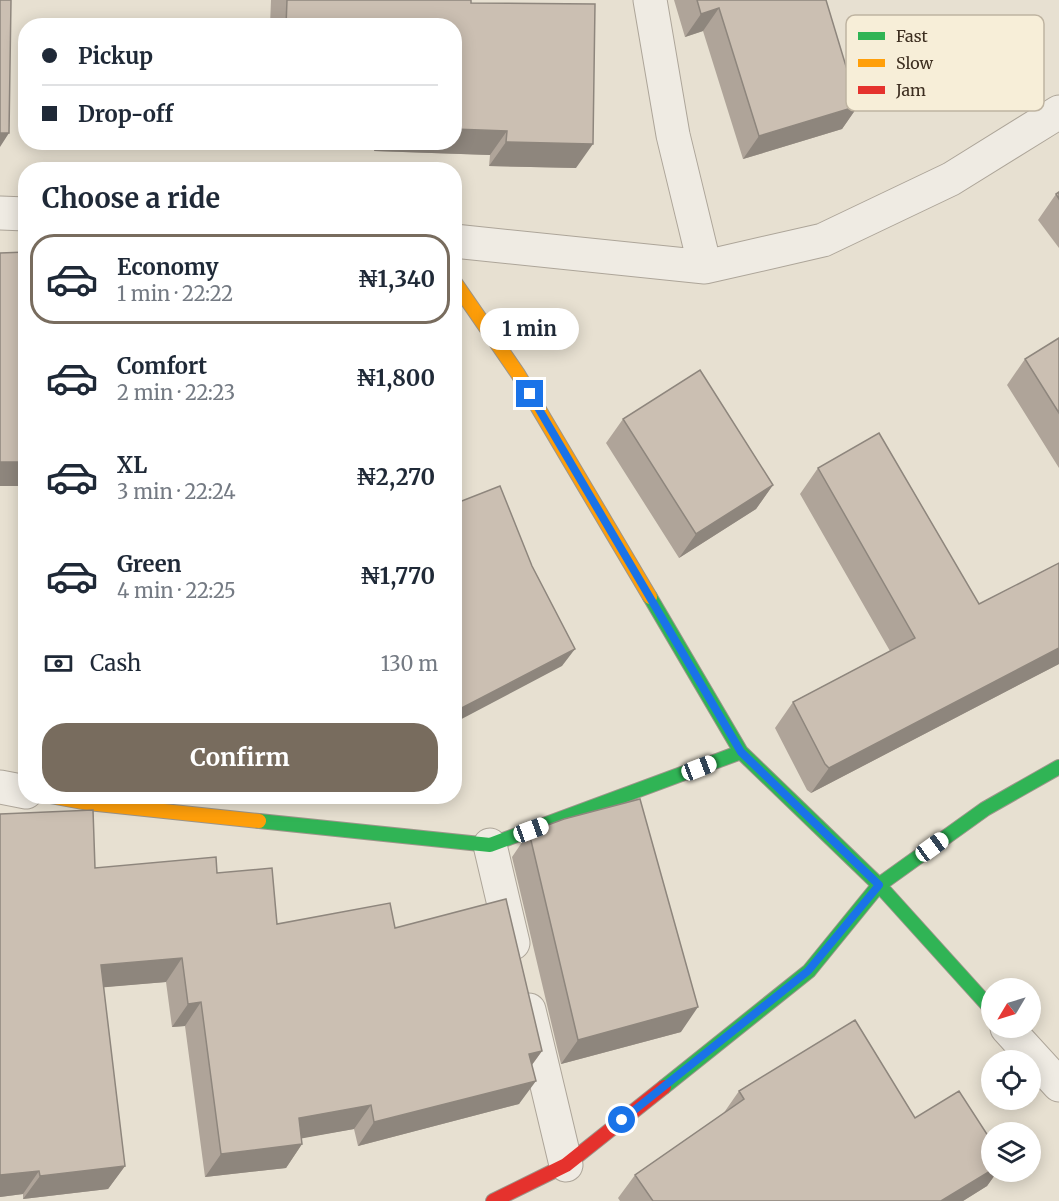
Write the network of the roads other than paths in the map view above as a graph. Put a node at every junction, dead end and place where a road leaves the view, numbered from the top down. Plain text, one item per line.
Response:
1 (650, 0) edge
2 (1059, 112) edge
3 (0, 213) edge
4 (18, 214) edge
5 (462, 242) edge
6 (705, 267) junction
7 (462, 293) edge
8 (741, 752) junction
9 (1059, 767) edge
10 (0, 787) edge
11 (18, 790) edge
12 (94, 804) edge
13 (490, 845) junction
14 (879, 885) junction
15 (981, 998) edge
16 (1016, 1038) edge
17 (1059, 1085) edge
18 (566, 1166) junction
19 (494, 1201) edge

1 - 6 street
2 - 6 street
3 - 4 street
5 - 6 street
7 - 8 street
8 - 13 street
8 - 14 street
9 - 14 street
10 - 11 street
12 - 13 street
13 - 18 street
14 - 15 street
14 - 18 street
16 - 17 street
18 - 19 street

